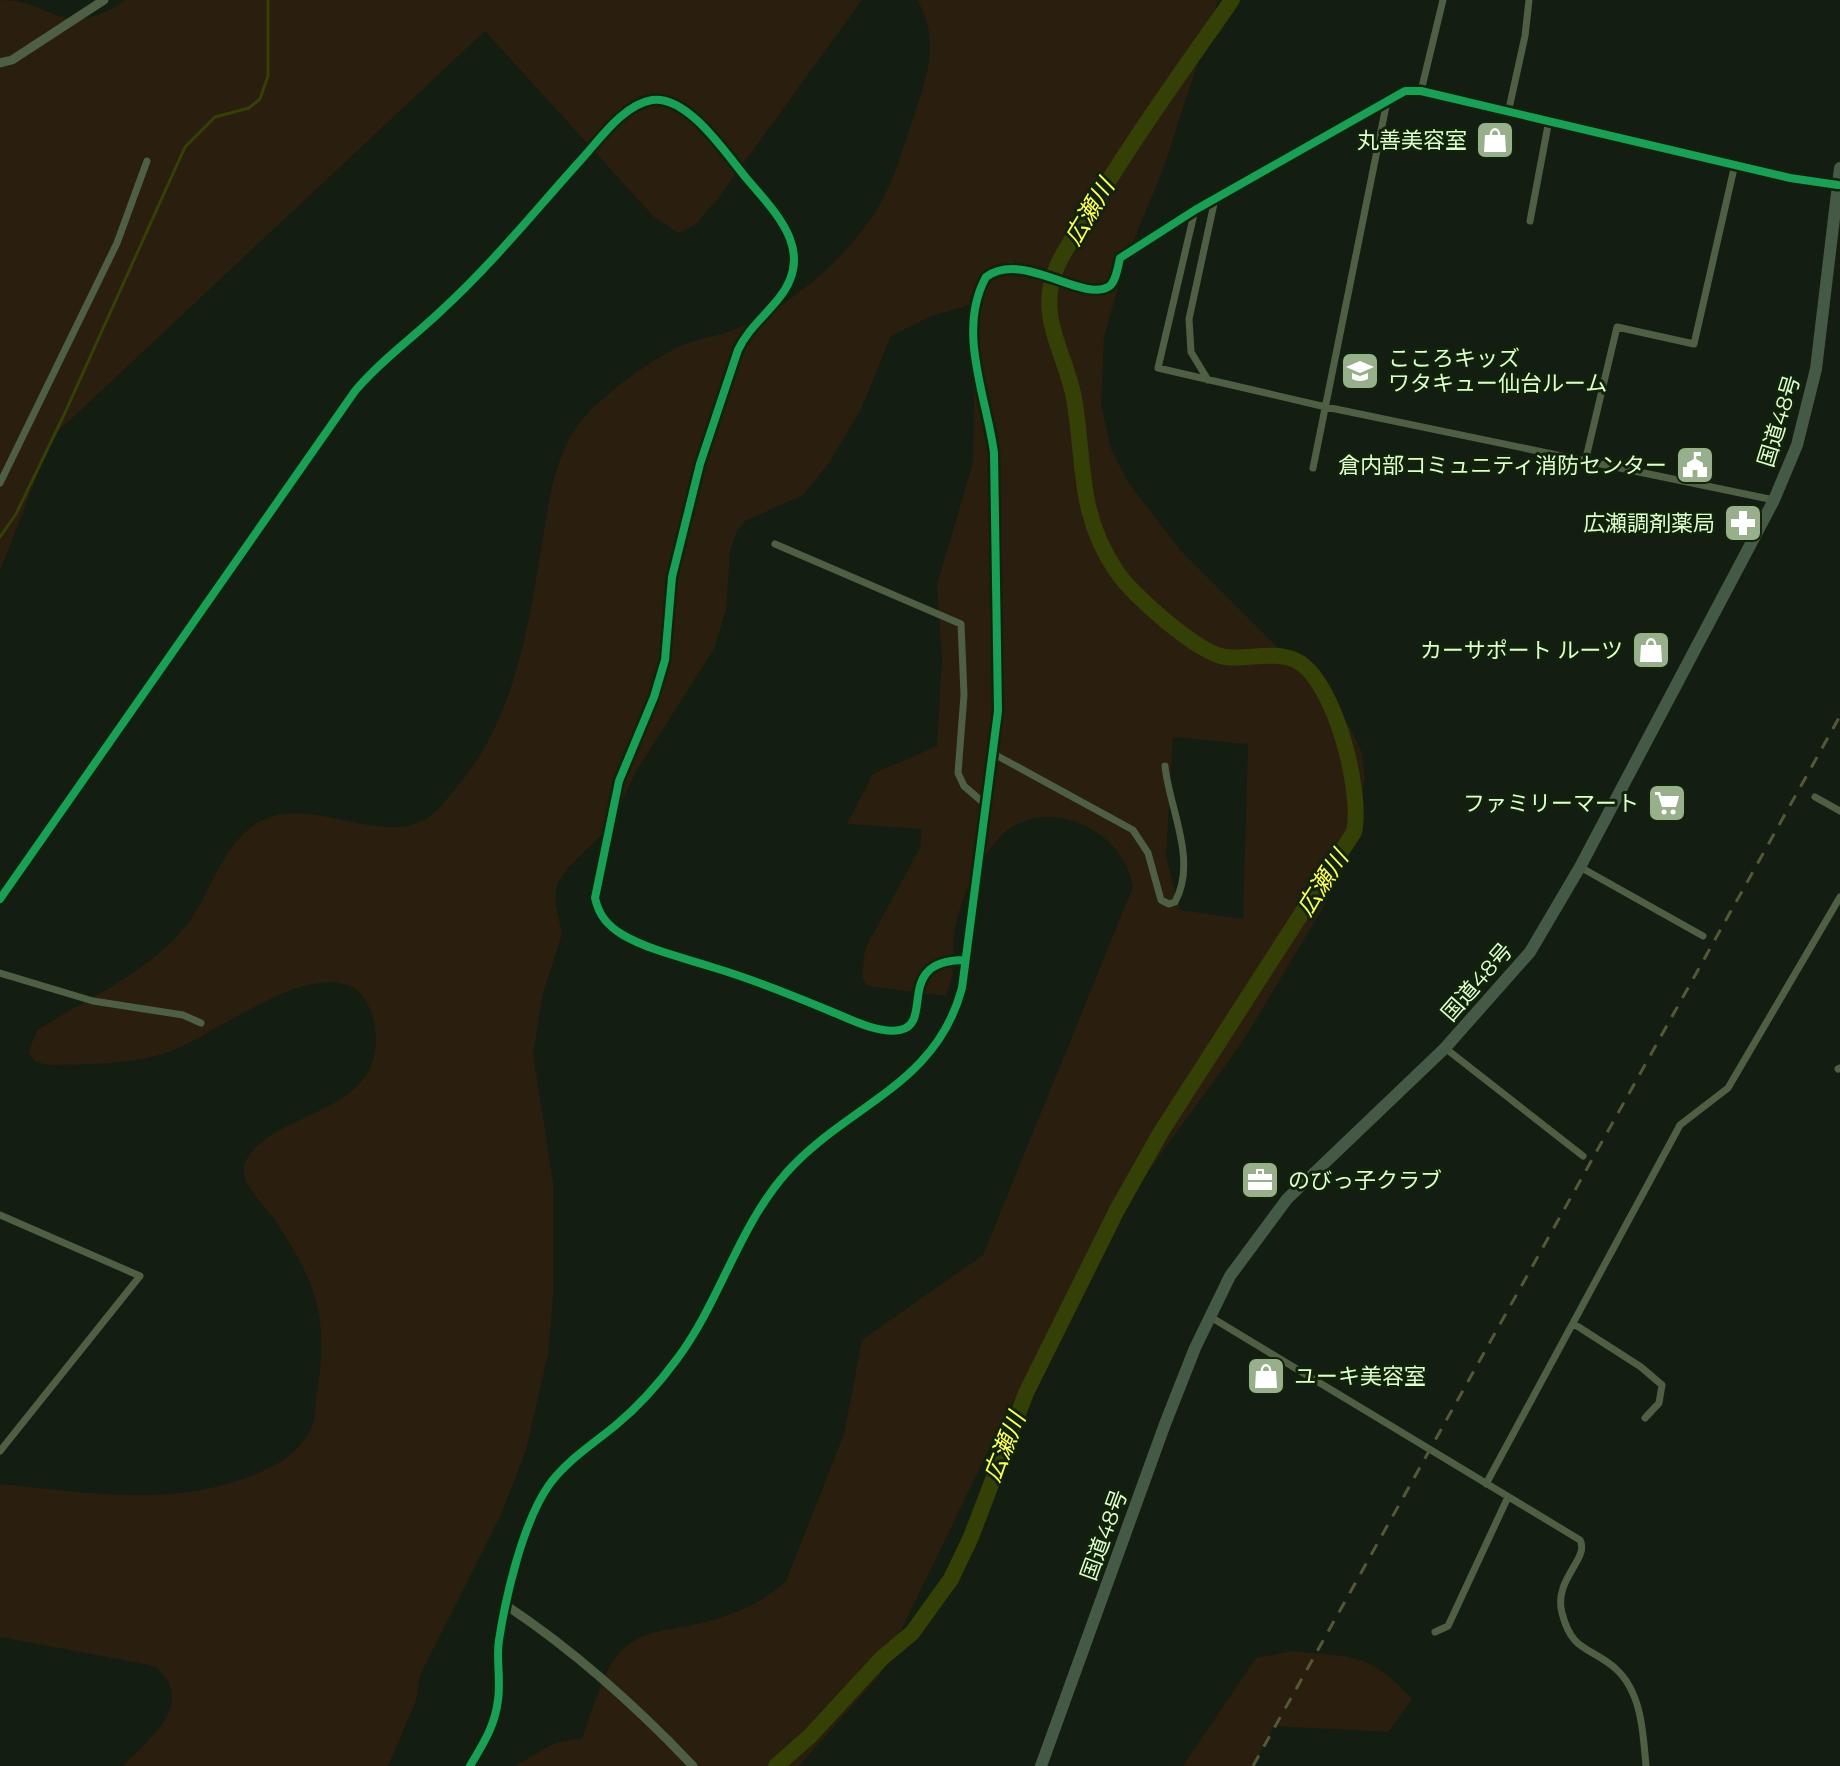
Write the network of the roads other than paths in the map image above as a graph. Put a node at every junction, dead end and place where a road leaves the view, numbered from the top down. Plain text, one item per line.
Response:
1 (104, 0) edge
2 (1443, 0) edge
3 (1529, 0) edge
4 (0, 63) edge
5 (1421, 91) junction
6 (1387, 101) junction
7 (1508, 113) junction
8 (1549, 120) junction
9 (147, 161) dead end
10 (1735, 164) junction
11 (1840, 168) edge
12 (1838, 185) edge
13 (1215, 199) junction
14 (1838, 203) edge
15 (1195, 210) junction
16 (1530, 221) dead end
17 (1011, 267) joint
18 (1208, 380) junction
19 (1326, 407) junction
20 (1585, 462) junction
21 (1313, 468) dead end
22 (0, 483) edge
23 (1774, 500) junction
24 (775, 544) dead end
25 (994, 754) junction
26 (1165, 766) dead end
27 (1815, 797) dead end
28 (986, 805) junction
29 (1840, 811) edge
30 (1580, 867) junction
31 (1840, 897) edge
32 (0, 899) edge
33 (1703, 936) dead end
34 (965, 960) junction
35 (0, 973) edge
36 (201, 1023) dead end
37 (1445, 1048) junction
38 (1583, 1156) dead end
39 (0, 1215) edge
40 (1209, 1316) junction
41 (1574, 1324) junction
42 (1645, 1418) dead end
43 (0, 1451) edge
44 (1486, 1484) junction
45 (1508, 1497) junction
46 (507, 1606) junction
47 (1435, 1632) dead end
48 (1044, 1765) edge
49 (470, 1766) edge
50 (693, 1766) edge
51 (1646, 1766) edge

1 - 4 street
2 - 5 street
3 - 7 street
5 - 6 street
5 - 7 street
6 - 13 street
6 - 19 street
7 - 8 street
8 - 10 street
8 - 16 street
9 - 22 street
10 - 12 street
10 - 20 street
11 - 12 highway, 国道48号
12 - 14 highway, 国道48号
13 - 15 street
13 - 18 street
14 - 23 highway, 国道48号
15 - 17 street
15 - 18 street
17 - 25 street
18 - 19 street
19 - 20 street
19 - 21 street
20 - 23 street
23 - 30 highway, 国道48号
24 - 28 street
25 - 26 street
25 - 28 street
27 - 29 street
28 - 34 street
30 - 33 street
30 - 37 highway, 国道48号
31 - 41 street
32 - 34 street
34 - 46 street
35 - 36 street
37 - 38 street
37 - 40 highway, 国道48号
39 - 43 street
40 - 44 street
40 - 48 highway, 国道48号
41 - 42 street
41 - 44 street
44 - 45 street
45 - 47 street
45 - 51 street
46 - 49 street
46 - 50 street

